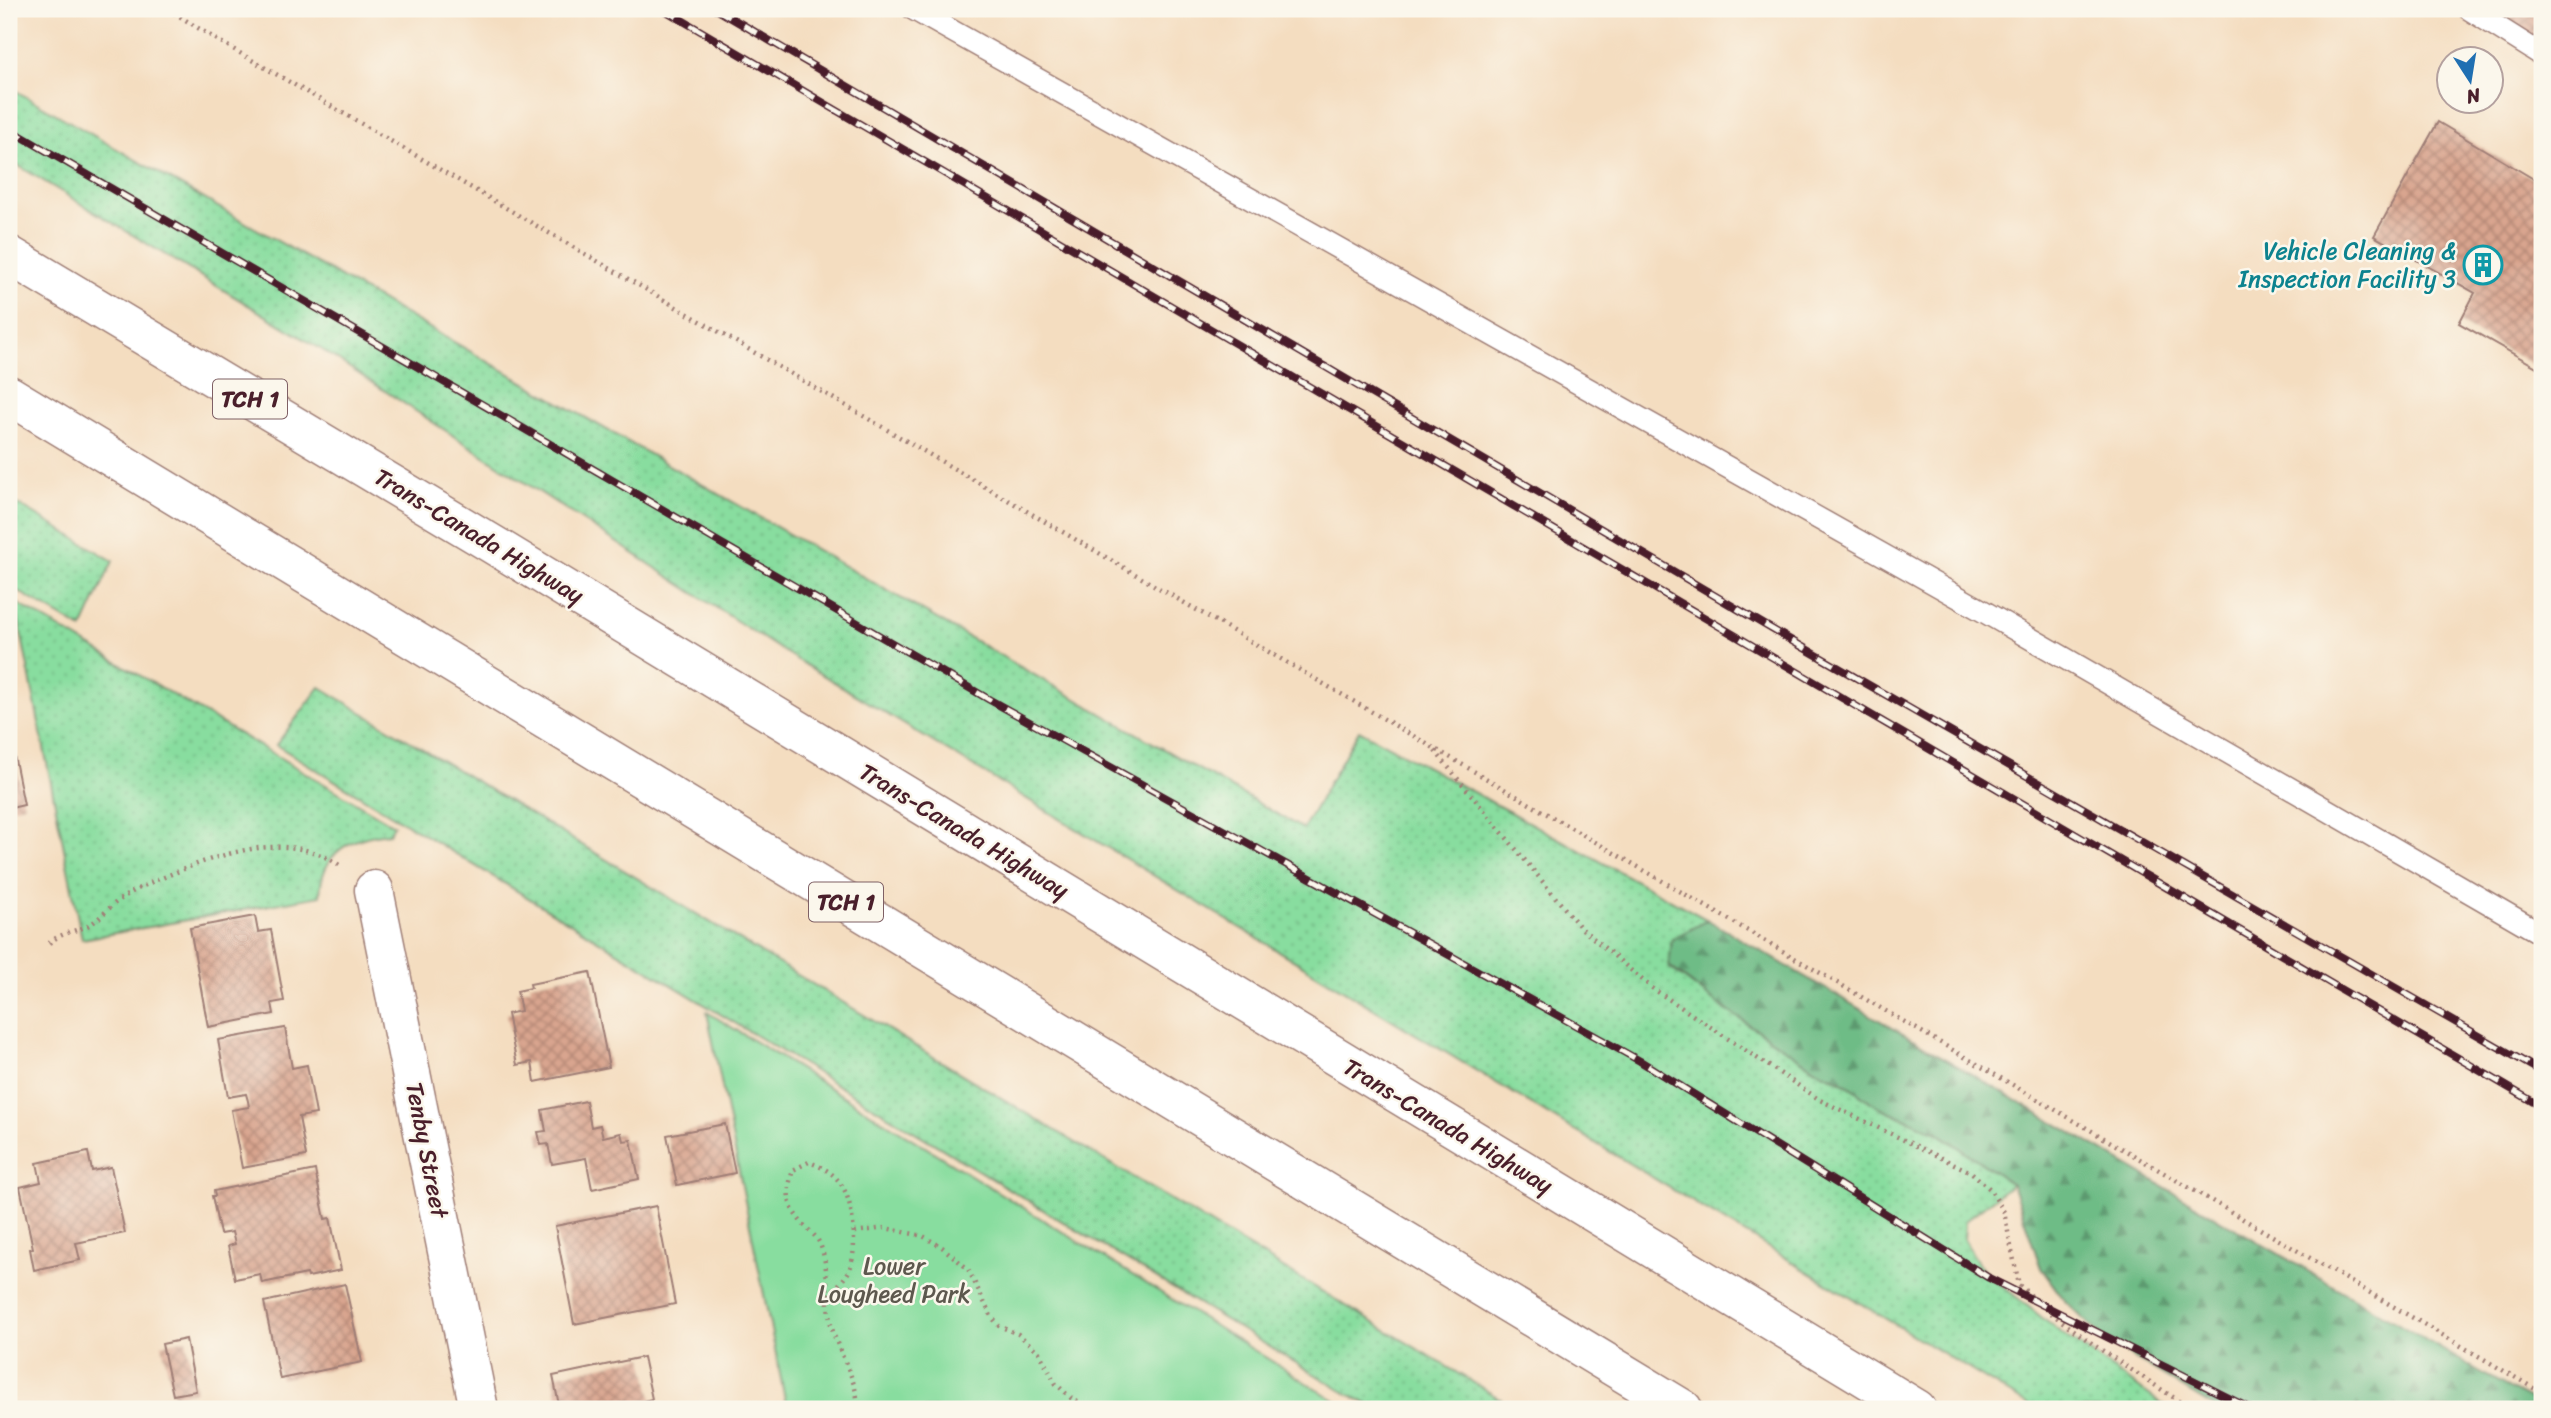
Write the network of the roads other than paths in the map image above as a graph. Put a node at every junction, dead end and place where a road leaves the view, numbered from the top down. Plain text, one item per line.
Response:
1 (913, 9) edge
2 (2469, 9) edge
3 (2542, 55) edge
4 (9, 255) edge
5 (9, 395) edge
6 (374, 890) road end
7 (2542, 934) edge
8 (479, 1409) edge
9 (1684, 1409) edge
10 (1917, 1409) edge

1 - 7 lane
2 - 3 lane
4 - 10 main road, Trans-Canada Highway / TCH 1
5 - 9 main road, TCH 1
6 - 8 main road, Tenby Street

